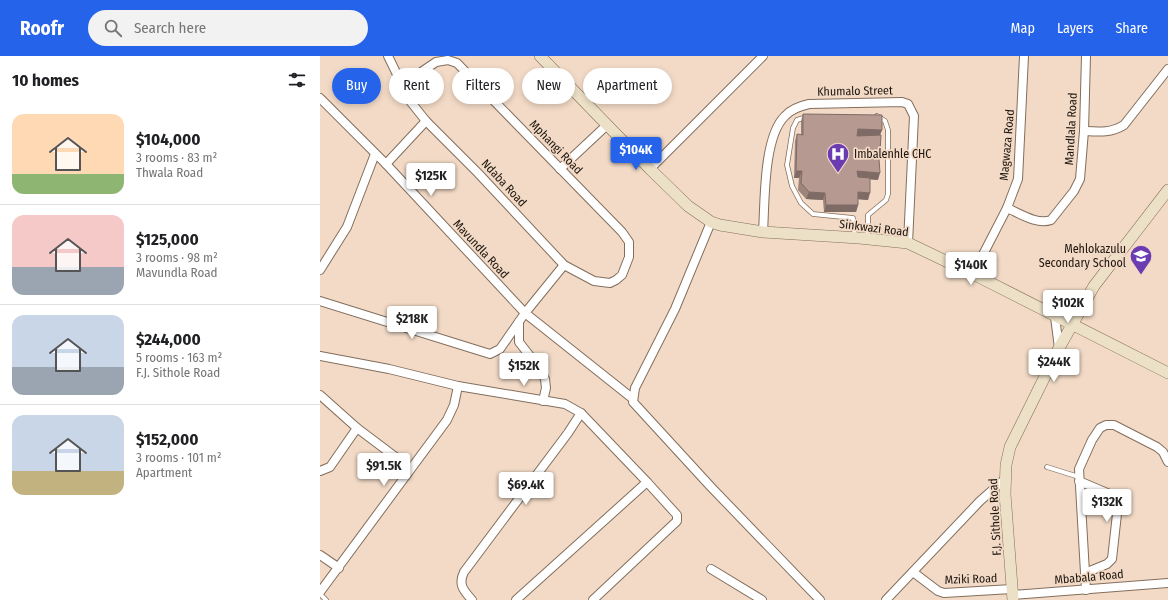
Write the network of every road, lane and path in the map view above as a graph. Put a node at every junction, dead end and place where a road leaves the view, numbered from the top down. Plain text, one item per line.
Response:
1 (388, 56) edge
2 (540, 56) edge
3 (763, 56) edge
4 (1024, 56) edge
5 (1086, 56) edge
6 (394, 68) edge
7 (427, 68) edge
8 (1168, 69) edge
9 (320, 98) edge
10 (415, 104) edge
11 (811, 116) edge
12 (869, 116) edge
13 (426, 121) junction
14 (607, 125) junction
15 (1084, 131) junction
16 (375, 154) junction
17 (386, 164) junction
18 (560, 169) junction
19 (650, 169) junction
20 (1168, 190) edge
21 (1007, 208) junction
22 (711, 222) junction
23 (763, 232) junction
24 (855, 238) junction
25 (868, 239) junction
26 (908, 243) junction
27 (564, 265) junction
28 (320, 270) edge
29 (973, 274) junction
30 (610, 283) joint
31 (320, 301) edge
32 (1082, 307) junction
33 (525, 313) junction
34 (1052, 315) junction
35 (518, 322) junction
36 (1071, 325) junction
37 (1059, 348) junction
38 (320, 356) edge
39 (1168, 373) edge
40 (458, 386) junction
41 (320, 395) edge
42 (632, 398) junction
43 (543, 401) junction
44 (581, 412) junction
45 (357, 428) junction
46 (1168, 462) edge
47 (1047, 467) dead end
48 (410, 468) junction
49 (320, 471) edge
50 (1005, 479) junction
51 (1079, 479) junction
52 (647, 482) junction
53 (320, 555) edge
54 (339, 568) junction
55 (712, 569) dead end
56 (913, 572) junction
57 (1085, 573) junction
58 (1168, 583) edge
59 (1086, 590) junction
60 (320, 593) edge
61 (1013, 595) edge
62 (326, 600) edge
63 (472, 600) edge
64 (516, 600) edge
65 (593, 600) edge
66 (762, 600) edge
67 (820, 600) edge
68 (886, 600) edge

1 - 6 street, Ndaba Road
2 - 14 street
3 - 19 street
4 - 21 street, Magwaza Road
5 - 15 street, Mandlala Road
7 - 18 street, Mphangi Road
8 - 15 street
9 - 16 street, Mavundla Road
10 - 13 street, Ndaba Road
11 - 24 lane
12 - 25 lane
13 - 17 street
13 - 27 street, Ndaba Road
14 - 18 street
14 - 19 street
15 - 21 street, Mandlala Road
16 - 17 street, Mavundla Road
16 - 28 street
17 - 33 street, Mavundla Road
18 - 30 street, Mphangi Road
19 - 22 street
20 - 32 street, F.J. Sithole Road
21 - 29 street, Magwaza Road
22 - 23 street, Sinkwazi Road
22 - 42 street
23 - 24 street, Sinkwazi Road
23 - 26 street, Khumalo Street
24 - 25 street, Sinkwazi Road
25 - 26 street, Sinkwazi Road
26 - 29 street, Sinkwazi Road
27 - 30 street, Ndaba Road
27 - 33 street
29 - 34 street, Sinkwazi Road
31 - 35 street
32 - 34 street
32 - 36 street, F.J. Sithole Road
33 - 35 street
33 - 42 street, Mavundla Road
34 - 36 street, Sinkwazi Road
34 - 37 street
35 - 43 street
36 - 37 street, F.J. Sithole Road
36 - 39 street, Sinkwazi Road
37 - 50 street, F.J. Sithole Road
38 - 40 street
40 - 43 street
40 - 48 street
41 - 45 street
42 - 67 street, Mavundla Road
43 - 44 street
44 - 52 street
44 - 63 street
45 - 48 street
45 - 49 street
46 - 51 street
47 - 51 lane
48 - 54 street
50 - 56 street
50 - 61 street, F.J. Sithole Road
51 - 57 street
51 - 57 street
52 - 64 street
52 - 65 street
53 - 54 street
54 - 60 street
55 - 66 street
56 - 61 street, Mziki Road
56 - 68 street
57 - 59 street
58 - 59 street, Mbabala Road
59 - 61 street, Mbabala Road
60 - 62 lane

